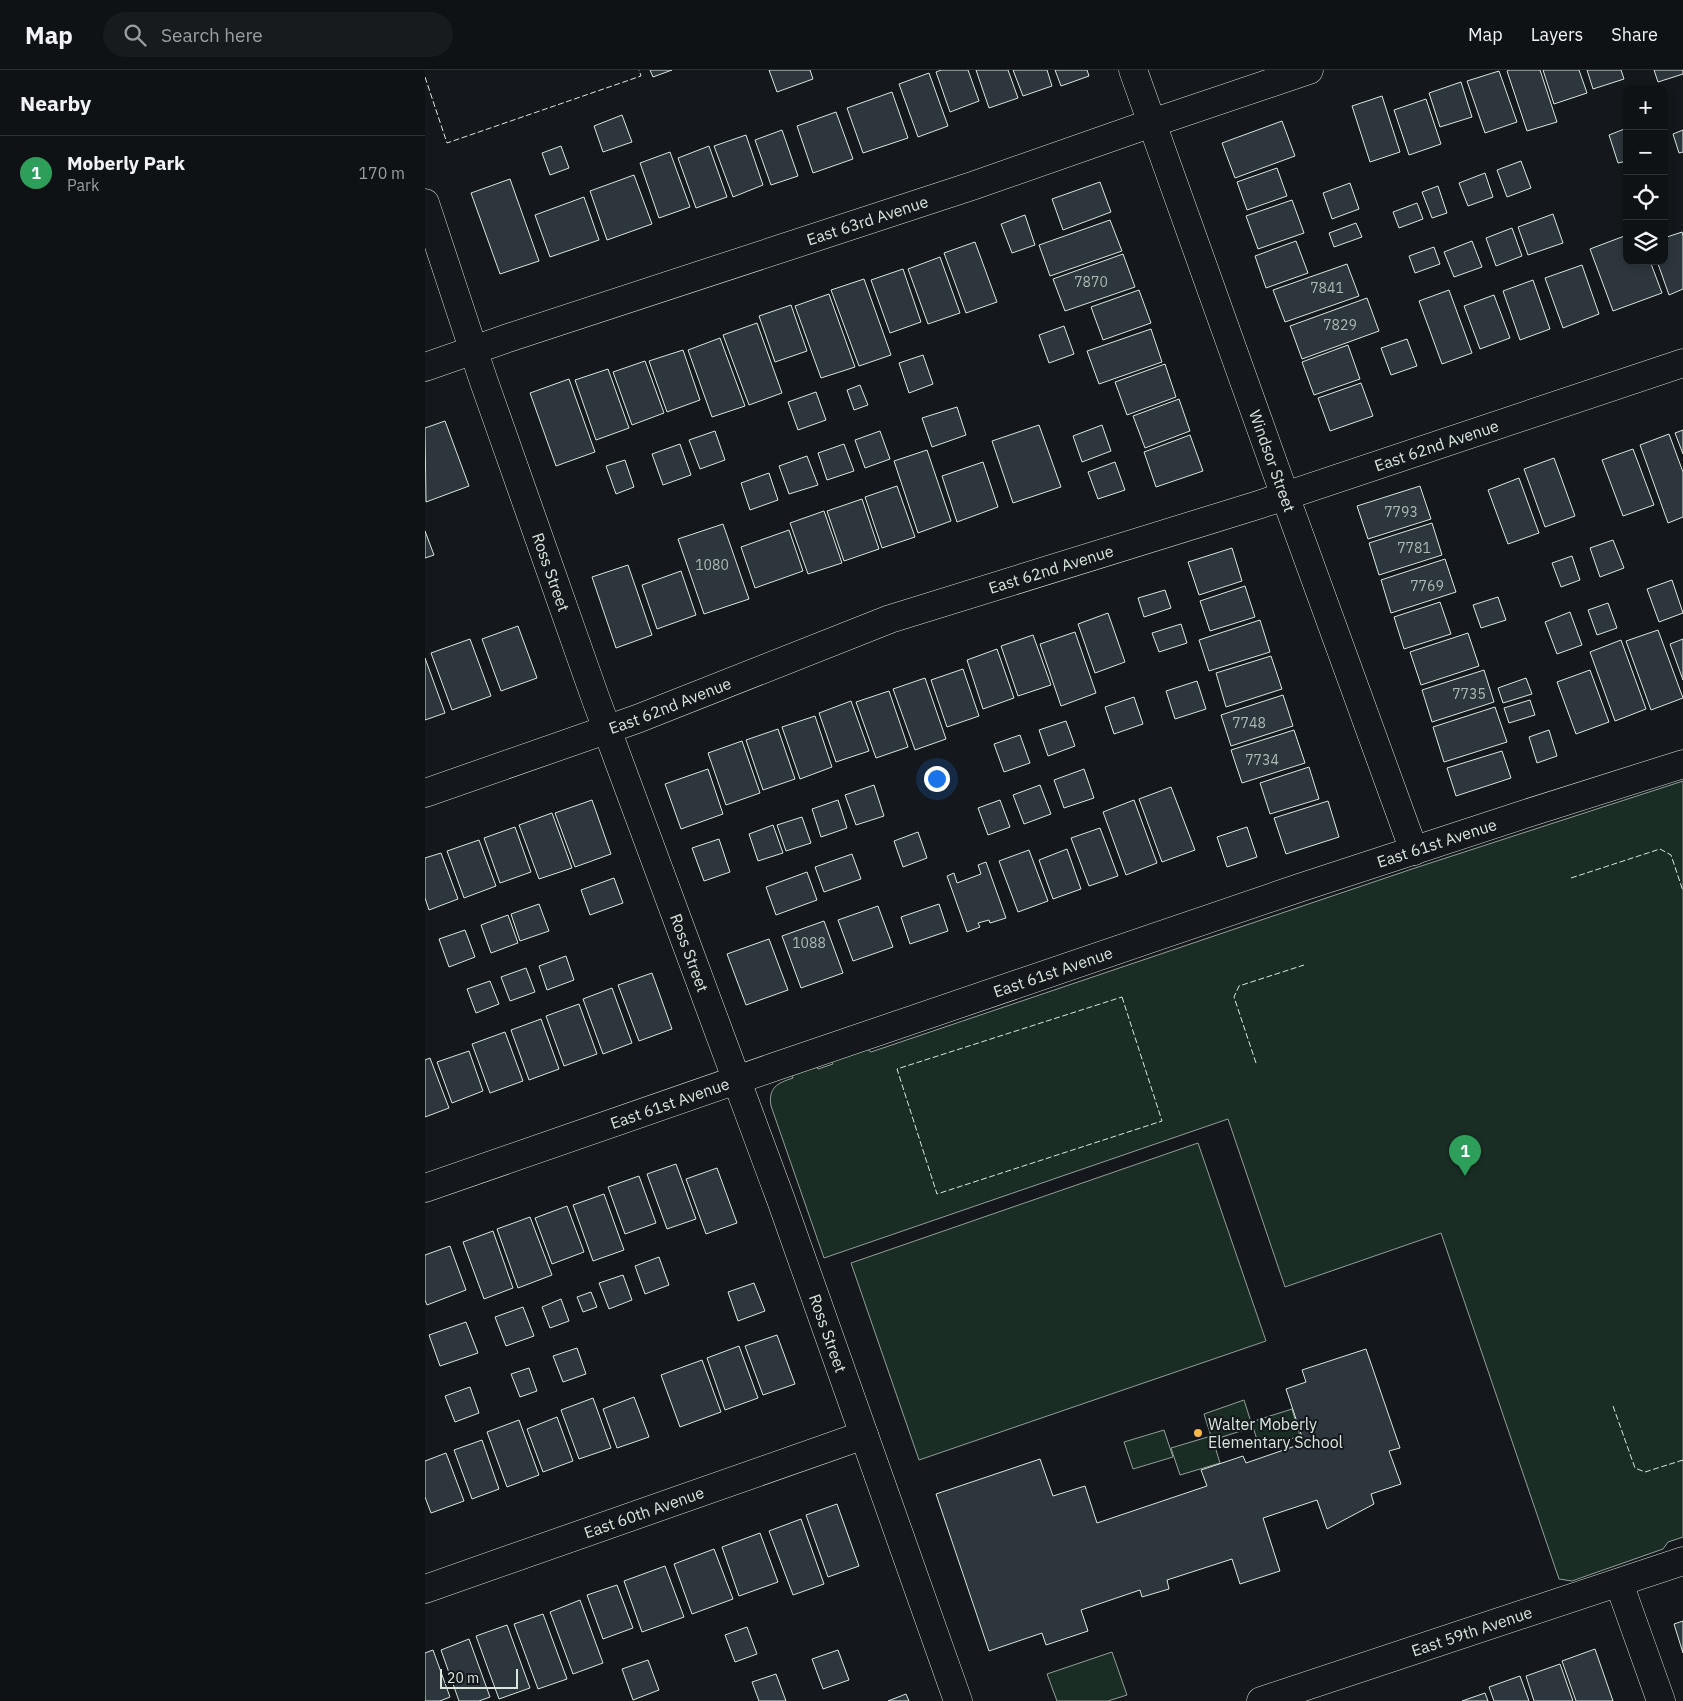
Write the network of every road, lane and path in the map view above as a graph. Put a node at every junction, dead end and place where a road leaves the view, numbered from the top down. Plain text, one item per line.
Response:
1 (1133, 70) edge
2 (1309, 70) edge
3 (1152, 123) junction
4 (425, 203) edge
5 (473, 350) junction
6 (1683, 364) edge
7 (425, 367) edge
8 (1286, 496) junction
9 (607, 729) junction
10 (1683, 764) edge
11 (425, 793) edge
12 (1414, 851) junction
13 (737, 1080) junction
14 (425, 1188) edge
15 (864, 1435) junction
16 (1683, 1561) edge
17 (1619, 1583) junction
18 (425, 1589) edge
19 (958, 1701) edge
20 (1261, 1701) edge
21 (1661, 1701) edge

1 - 3 street, Windsor Street
2 - 3 street, East 63rd Avenue
3 - 5 street, East 63rd Avenue
3 - 8 street, Windsor Street
4 - 5 street, Ross Street
5 - 7 street, East 63rd Avenue
5 - 9 street, Ross Street
6 - 8 street, East 62nd Avenue
8 - 9 street, East 62nd Avenue
8 - 12 street, Windsor Street
9 - 11 street, East 62nd Avenue
9 - 13 street, Ross Street
10 - 12 street, East 61st Avenue
12 - 13 street, East 61st Avenue
13 - 14 street, East 61st Avenue
13 - 15 street, Ross Street
15 - 18 street, East 60th Avenue
15 - 19 street, Ross Street
16 - 17 street, East 59th Avenue
17 - 20 street, East 59th Avenue
17 - 21 street

